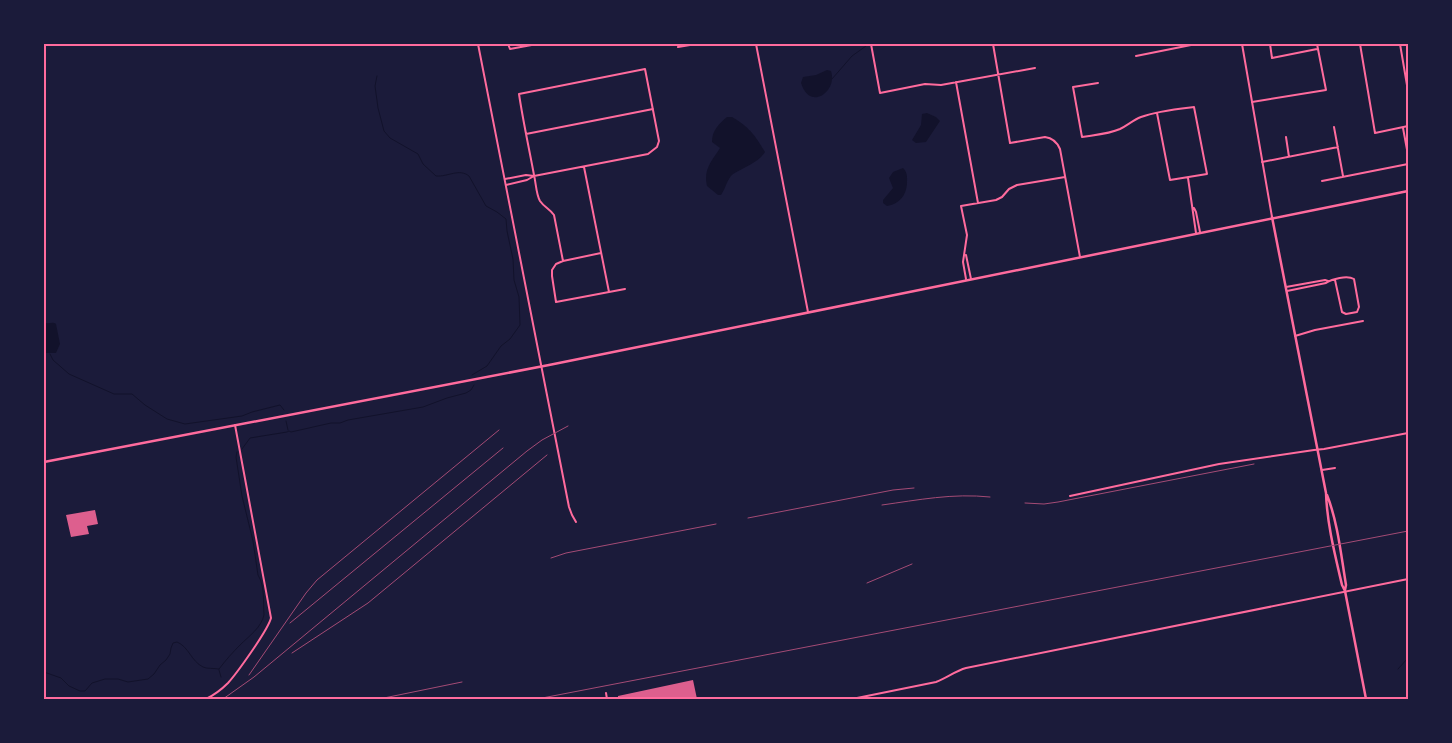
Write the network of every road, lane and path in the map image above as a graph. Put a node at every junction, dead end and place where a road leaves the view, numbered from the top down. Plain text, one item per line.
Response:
1 (478, 44) edge
2 (508, 44) edge
3 (537, 44) edge
4 (696, 44) edge
5 (756, 44) edge
6 (871, 44) edge
7 (993, 44) edge
8 (1196, 44) edge
9 (1242, 44) edge
10 (1270, 44) edge
11 (1317, 44) edge
12 (1360, 44) edge
13 (1400, 44) edge
14 (678, 48) dead end
15 (1318, 48) junction
16 (1136, 56) dead end
17 (1035, 68) dead end
18 (998, 74) junction
19 (956, 82) junction
20 (1098, 83) dead end
21 (1408, 91) edge
22 (1252, 102) junction
23 (653, 109) junction
24 (1157, 113) junction
25 (1408, 126) edge
26 (1334, 127) dead end
27 (1403, 127) junction
28 (526, 134) junction
29 (1286, 137) dead end
30 (1338, 147) junction
31 (1408, 155) edge
32 (1290, 157) junction
33 (1262, 162) junction
34 (1408, 164) edge
35 (584, 167) junction
36 (534, 176) junction
37 (1065, 177) junction
38 (1344, 177) junction
39 (1188, 178) junction
40 (505, 179) junction
41 (1322, 181) dead end
42 (506, 184) junction
43 (1408, 191) edge
44 (978, 203) junction
45 (1272, 218) junction
46 (1198, 232) junction
47 (602, 253) junction
48 (965, 253) junction
49 (1080, 257) junction
50 (563, 260) junction
51 (971, 279) junction
52 (966, 280) junction
53 (1336, 280) junction
54 (624, 289) dead end
55 (1286, 289) junction
56 (609, 292) junction
57 (808, 312) junction
58 (1363, 321) dead end
59 (1295, 336) junction
60 (542, 366) junction
61 (235, 425) junction
62 (1408, 433) edge
63 (1318, 450) junction
64 (44, 462) edge
65 (1335, 468) dead end
66 (1322, 470) junction
67 (1326, 493) junction
68 (1070, 496) dead end
69 (576, 522) dead end
70 (1408, 579) edge
71 (1345, 591) junction
72 (606, 693) dead end
73 (206, 699) edge
74 (608, 699) edge
75 (852, 699) edge
76 (1366, 699) edge

1 - 40 street
2 - 3 street
4 - 14 street
5 - 57 street
6 - 19 street
7 - 18 street
8 - 16 street
9 - 22 street
10 - 15 street
11 - 15 street
12 - 27 street
13 - 21 street
15 - 22 street
17 - 18 street
18 - 19 street
18 - 37 street
19 - 44 street
20 - 24 street
22 - 33 street
23 - 28 street
23 - 28 street
23 - 35 street
24 - 39 street
24 - 39 street
25 - 27 street
26 - 30 street
27 - 31 street
28 - 36 street
29 - 32 street
30 - 32 street
30 - 38 street
32 - 33 street
33 - 45 street
34 - 38 street
35 - 36 street
35 - 47 street
36 - 40 street
36 - 42 street
36 - 50 street
37 - 44 street
37 - 49 street
38 - 41 street
39 - 46 street
40 - 42 street
42 - 60 street
43 - 45 main road
44 - 48 street
45 - 46 main road
45 - 55 main road
46 - 49 main road
47 - 50 street
47 - 56 street
48 - 51 street
48 - 52 street
49 - 51 main road
50 - 56 street
51 - 52 main road
52 - 57 main road
53 - 53 street
53 - 55 street
54 - 56 street
55 - 59 main road
57 - 60 main road
58 - 59 street
59 - 63 main road
60 - 61 main road
60 - 69 street
61 - 64 main road
61 - 73 street
62 - 63 street
63 - 66 main road
63 - 68 street
65 - 66 street
66 - 67 main road
67 - 71 main road
67 - 71 main road
70 - 71 street
71 - 75 street
71 - 76 main road
72 - 74 street

